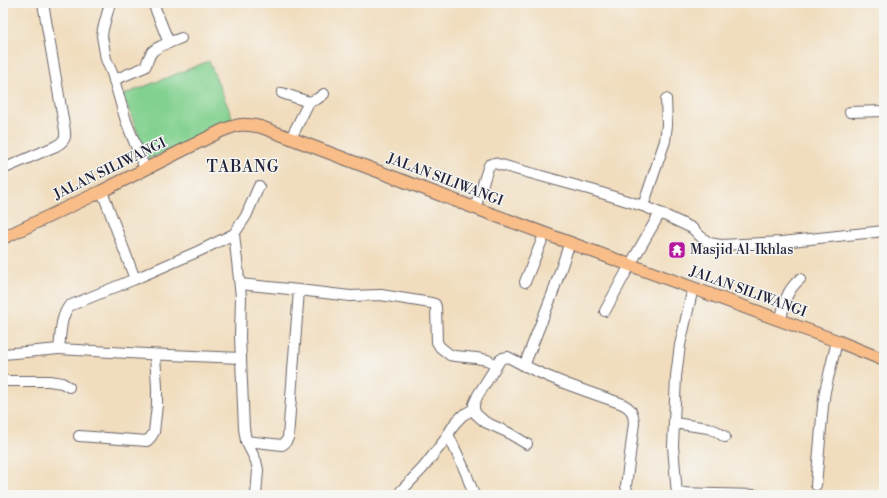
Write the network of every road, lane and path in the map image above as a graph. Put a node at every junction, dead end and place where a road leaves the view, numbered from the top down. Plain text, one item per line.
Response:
1 (43, 3) edge
2 (110, 3) edge
3 (154, 3) edge
4 (181, 38) dead end
5 (169, 43) junction
6 (114, 80) junction
7 (282, 94) dead end
8 (324, 94) dead end
9 (666, 99) dead end
10 (309, 102) junction
11 (884, 111) edge
12 (850, 112) dead end
13 (291, 138) junction
14 (3, 169) edge
15 (145, 169) junction
16 (259, 186) dead end
17 (102, 191) junction
18 (643, 206) junction
19 (475, 208) junction
20 (660, 213) junction
21 (884, 231) edge
22 (545, 233) junction
23 (234, 234) junction
24 (3, 238) edge
25 (570, 242) junction
26 (630, 265) junction
27 (135, 279) junction
28 (800, 279) dead end
29 (525, 282) dead end
30 (240, 284) junction
31 (693, 288) junction
32 (299, 290) junction
33 (604, 311) dead end
34 (781, 320) junction
35 (837, 341) junction
36 (59, 349) junction
37 (3, 354) edge
38 (155, 355) junction
39 (241, 358) junction
40 (884, 360) edge
41 (497, 365) junction
42 (524, 366) junction
43 (3, 381) edge
44 (68, 387) dead end
45 (474, 409) junction
46 (674, 423) junction
47 (448, 434) junction
48 (79, 436) dead end
49 (725, 437) dead end
50 (246, 441) junction
51 (527, 444) dead end
52 (816, 485) dead end
53 (677, 494) edge
54 (256, 495) edge
55 (399, 495) edge
56 (474, 495) edge
57 (628, 495) edge
58 (755, 495) edge

1 - 14 street
2 - 6 street
3 - 5 street
4 - 5 street
5 - 6 street
6 - 15 street
7 - 10 street
8 - 10 street
9 - 18 street
10 - 13 street
11 - 12 street
13 - 15 main road, JALAN SILIWANGI
13 - 19 main road, JALAN SILIWANGI
15 - 17 main road, JALAN SILIWANGI
16 - 23 street
17 - 24 main road, JALAN SILIWANGI
17 - 27 street
18 - 19 street
18 - 20 street
19 - 22 main road, JALAN SILIWANGI
20 - 21 street
20 - 26 street
22 - 25 main road, JALAN SILIWANGI
22 - 29 street
23 - 27 street
23 - 30 street
25 - 26 main road, JALAN SILIWANGI
25 - 42 street
26 - 31 main road, JALAN SILIWANGI
26 - 33 street
27 - 36 street
28 - 34 street
30 - 32 street
30 - 39 street
31 - 34 main road, JALAN SILIWANGI
31 - 46 street
32 - 41 street
32 - 50 street
34 - 35 main road, JALAN SILIWANGI
35 - 40 main road, JALAN SILIWANGI
35 - 52 street
36 - 37 street
36 - 38 street
38 - 39 street
38 - 48 street
39 - 50 street
41 - 42 street
41 - 45 street
42 - 57 street
43 - 44 street
45 - 47 street
45 - 51 street
46 - 49 street
46 - 53 street
47 - 55 street
47 - 56 street
50 - 54 street
53 - 58 street

